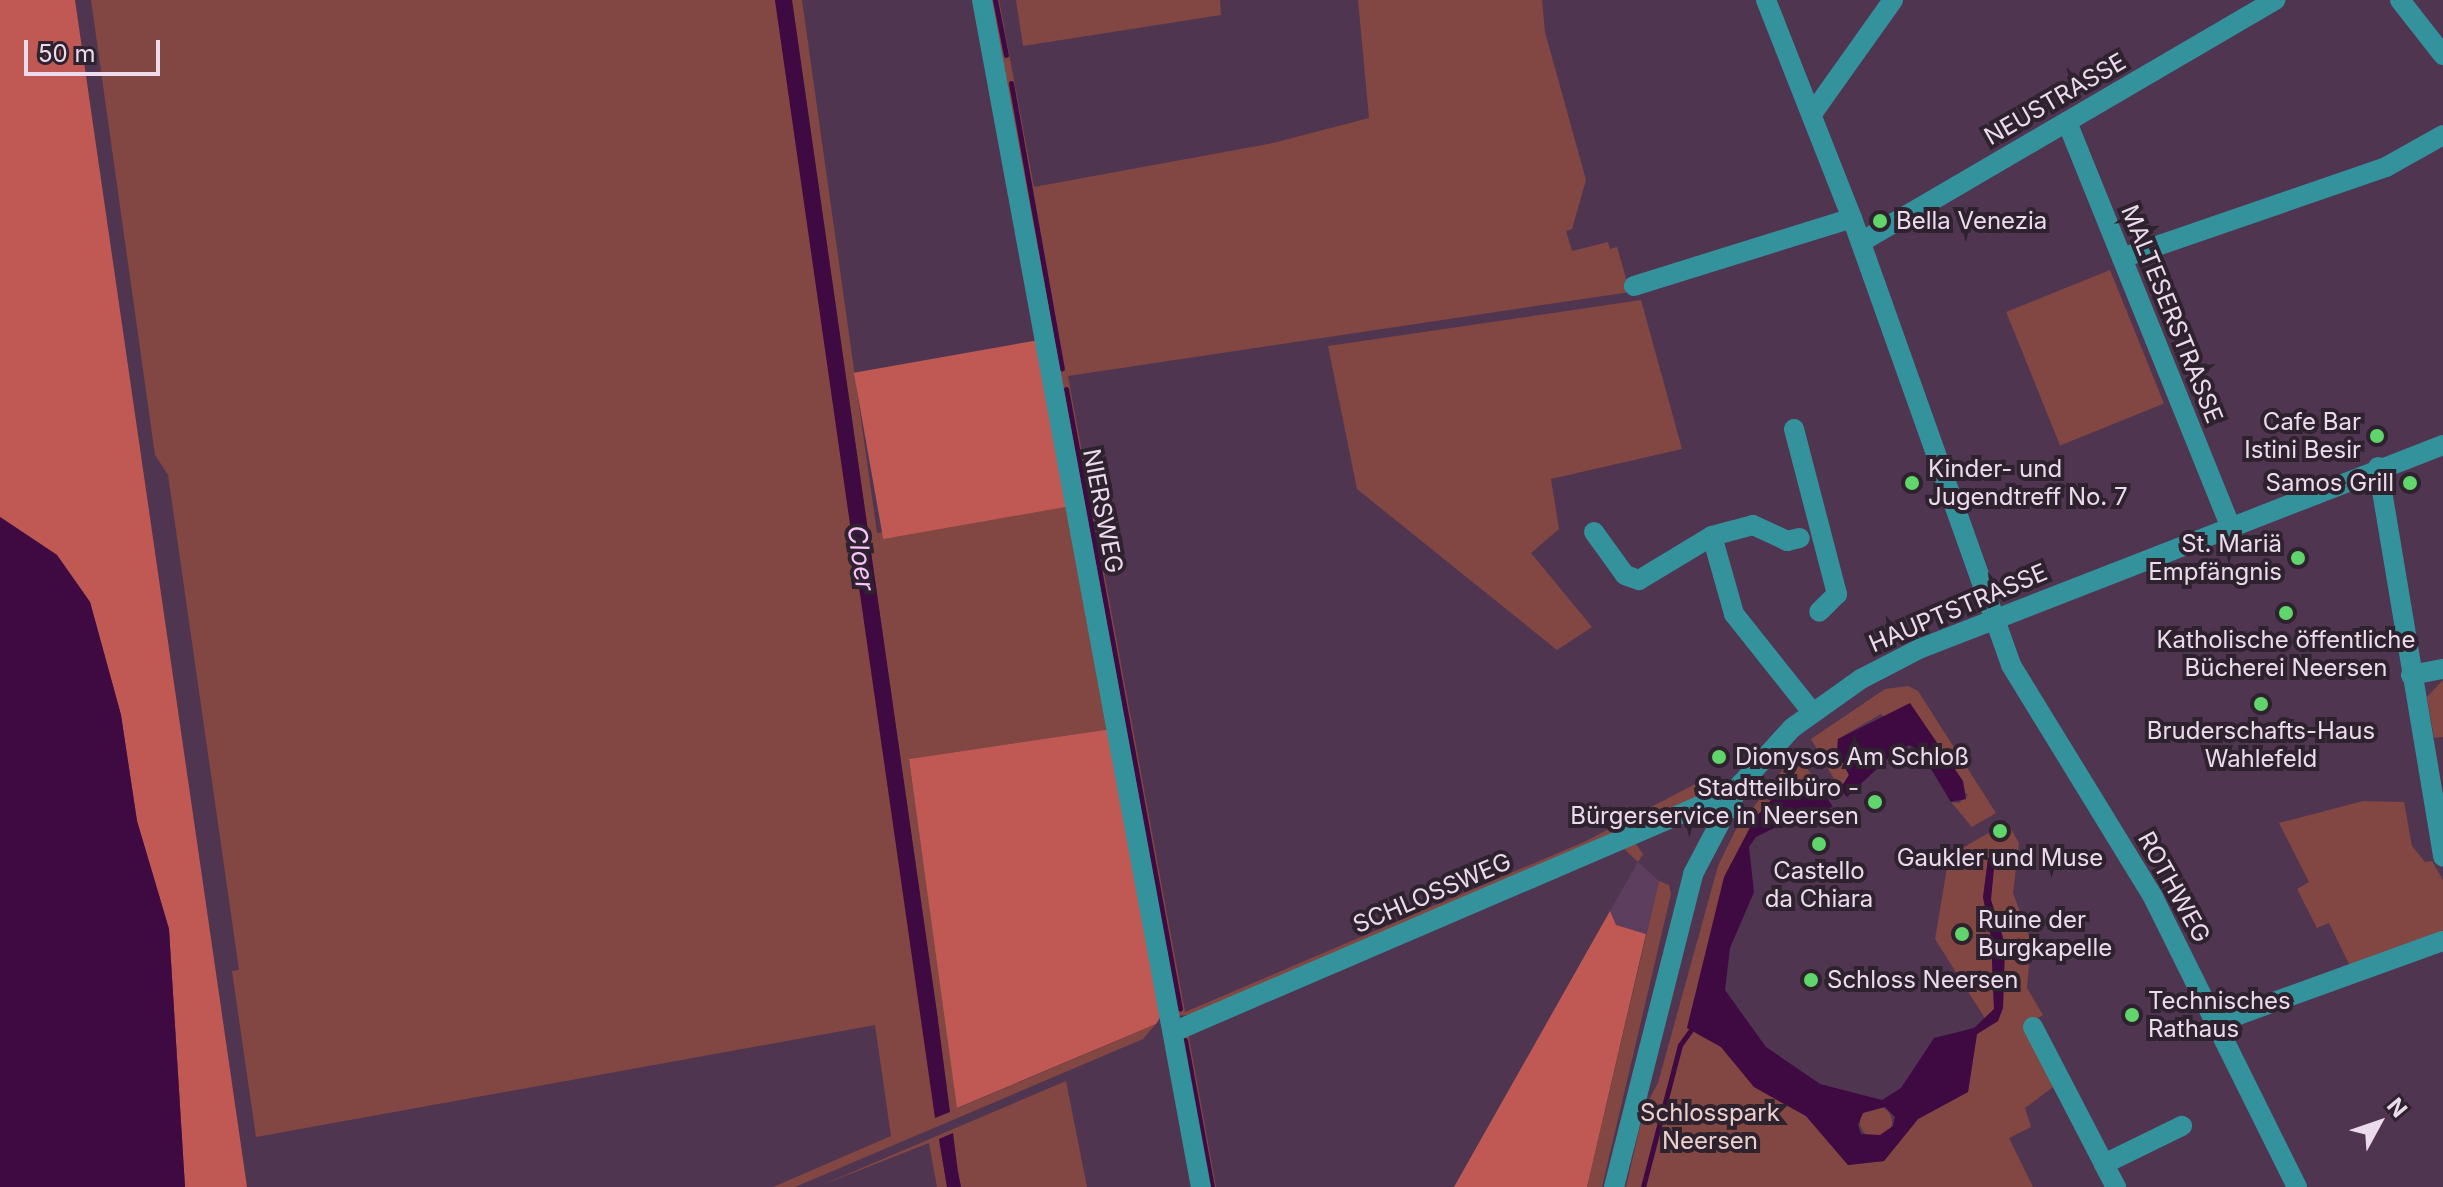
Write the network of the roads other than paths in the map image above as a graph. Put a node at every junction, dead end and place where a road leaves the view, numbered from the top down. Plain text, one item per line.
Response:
1 (982, 0) edge
2 (1766, 0) edge
3 (1893, 0) edge
4 (2275, 0) edge
5 (2400, 0) edge
6 (2443, 55) edge
7 (1812, 114) junction
8 (2067, 122) junction
9 (2443, 135) edge
10 (1852, 218) junction
11 (1861, 242) junction
12 (2122, 258) junction
13 (1634, 286) dead end
14 (1794, 429) dead end
15 (2443, 445) edge
16 (2378, 467) junction
17 (2230, 525) junction
18 (1594, 532) dead end
19 (1712, 536) junction
20 (1800, 538) dead end
21 (1819, 612) dead end
22 (1993, 619) junction
23 (2443, 669) edge
24 (2411, 675) junction
25 (1812, 712) junction
26 (1711, 801) dead end
27 (2443, 857) edge
28 (2443, 941) edge
29 (2216, 1023) junction
30 (2033, 1027) dead end
31 (1173, 1032) junction
32 (2182, 1126) dead end
33 (2104, 1164) junction
34 (1201, 1187) edge
35 (1614, 1187) edge
36 (2116, 1187) edge
37 (2297, 1187) edge

1 - 31 street, NIERSWEG
2 - 7 street, ROTHWEG
3 - 7 street
4 - 8 street, NEUSTRASSE
5 - 6 street
7 - 10 street, ROTHWEG
8 - 11 street, NEUSTRASSE
8 - 12 street, MALTESERSTRASSE
9 - 12 street
10 - 11 street, ROTHWEG
10 - 13 street
11 - 22 street, ROTHWEG
12 - 17 street, MALTESERSTRASSE
14 - 21 street
15 - 16 street, HAUPTSTRASSE
16 - 17 street, HAUPTSTRASSE
16 - 24 street
17 - 22 street, HAUPTSTRASSE
18 - 19 street
19 - 20 street
19 - 25 street
22 - 25 street, HAUPTSTRASSE
22 - 29 street, ROTHWEG
23 - 24 street
24 - 27 street
25 - 35 street, HAUPTSTRASSE
26 - 31 street, SCHLOSSWEG
28 - 29 street
29 - 37 street, ROTHWEG
30 - 33 street
31 - 34 street, NIERSWEG
32 - 33 street
33 - 36 street

